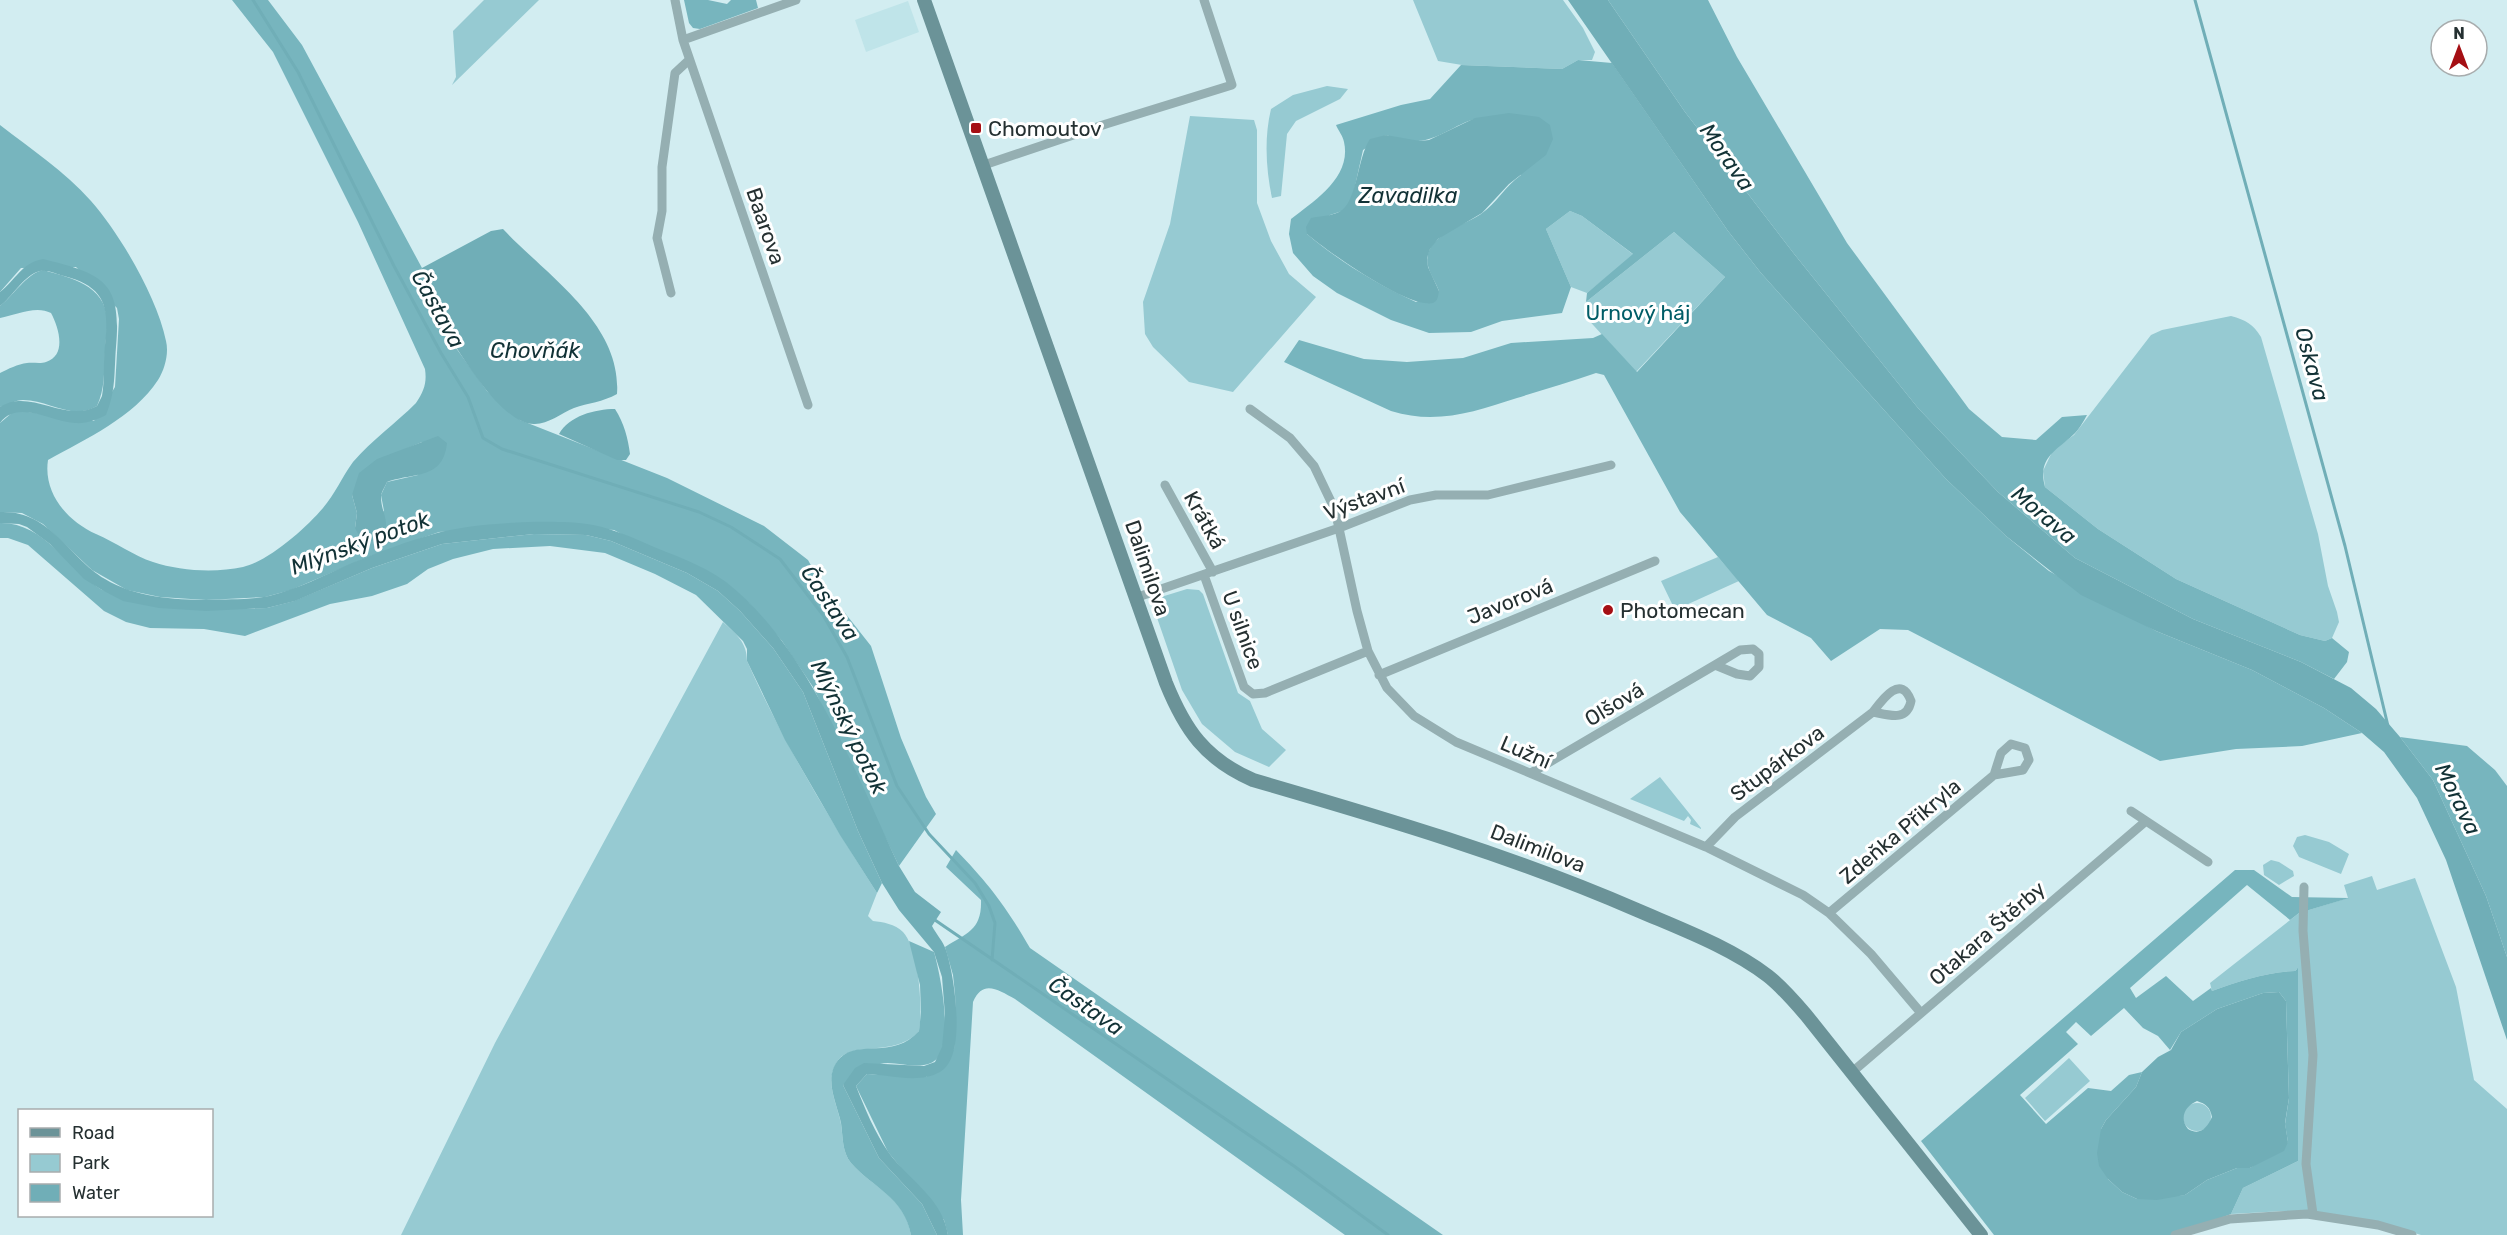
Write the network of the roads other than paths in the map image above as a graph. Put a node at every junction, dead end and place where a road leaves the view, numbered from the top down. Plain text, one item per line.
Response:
1 (675, 0) edge
2 (795, 0) edge
3 (924, 0) edge
4 (1204, 0) edge
5 (683, 40) junction
6 (689, 60) junction
7 (984, 165) junction
8 (671, 293) dead end
9 (808, 405) dead end
10 (1250, 409) dead end
11 (1611, 465) dead end
12 (1166, 485) dead end
13 (1339, 528) junction
14 (1655, 561) dead end
15 (1208, 573) junction
16 (1136, 598) junction
17 (1368, 651) junction
18 (1715, 665) junction
19 (1379, 675) junction
20 (1873, 712) dead end
21 (1531, 773) junction
22 (1994, 775) dead end
23 (2131, 811) dead end
24 (2146, 821) junction
25 (1706, 846) junction
26 (2208, 862) dead end
27 (2304, 887) dead end
28 (1829, 914) junction
29 (1921, 1013) junction
30 (1851, 1073) junction
31 (2313, 1214) junction
32 (1981, 1235) edge
33 (2175, 1235) edge
34 (2412, 1235) edge

1 - 5 street, Baarova
2 - 5 street
3 - 7 main road, Dalimilova
4 - 7 street
5 - 6 street, Baarova
6 - 8 street
6 - 9 street, Baarova
7 - 16 main road, Dalimilova
10 - 13 street, Lužní
11 - 13 street, Výstavní
12 - 15 street, Krátká
13 - 15 street, Výstavní
13 - 17 street, Lužní
14 - 19 street, Javorová
15 - 16 street, Výstavní
15 - 17 street, U silnice
16 - 30 main road, Dalimilova
17 - 19 street, Lužní
18 - 18 street, Olšová
18 - 21 street, Olšová
19 - 21 street, Lužní
20 - 25 street, Stupárkova
21 - 25 street, Lužní
22 - 28 street, Zdeňka Přikryla
23 - 24 street
24 - 26 street
24 - 29 street, Otakara Štěrby
25 - 28 street, Lužní
27 - 31 street
28 - 29 street, Lužní
29 - 30 street, Otakara Štěrby
30 - 32 main road, Dalimilova
31 - 33 street
31 - 34 street

